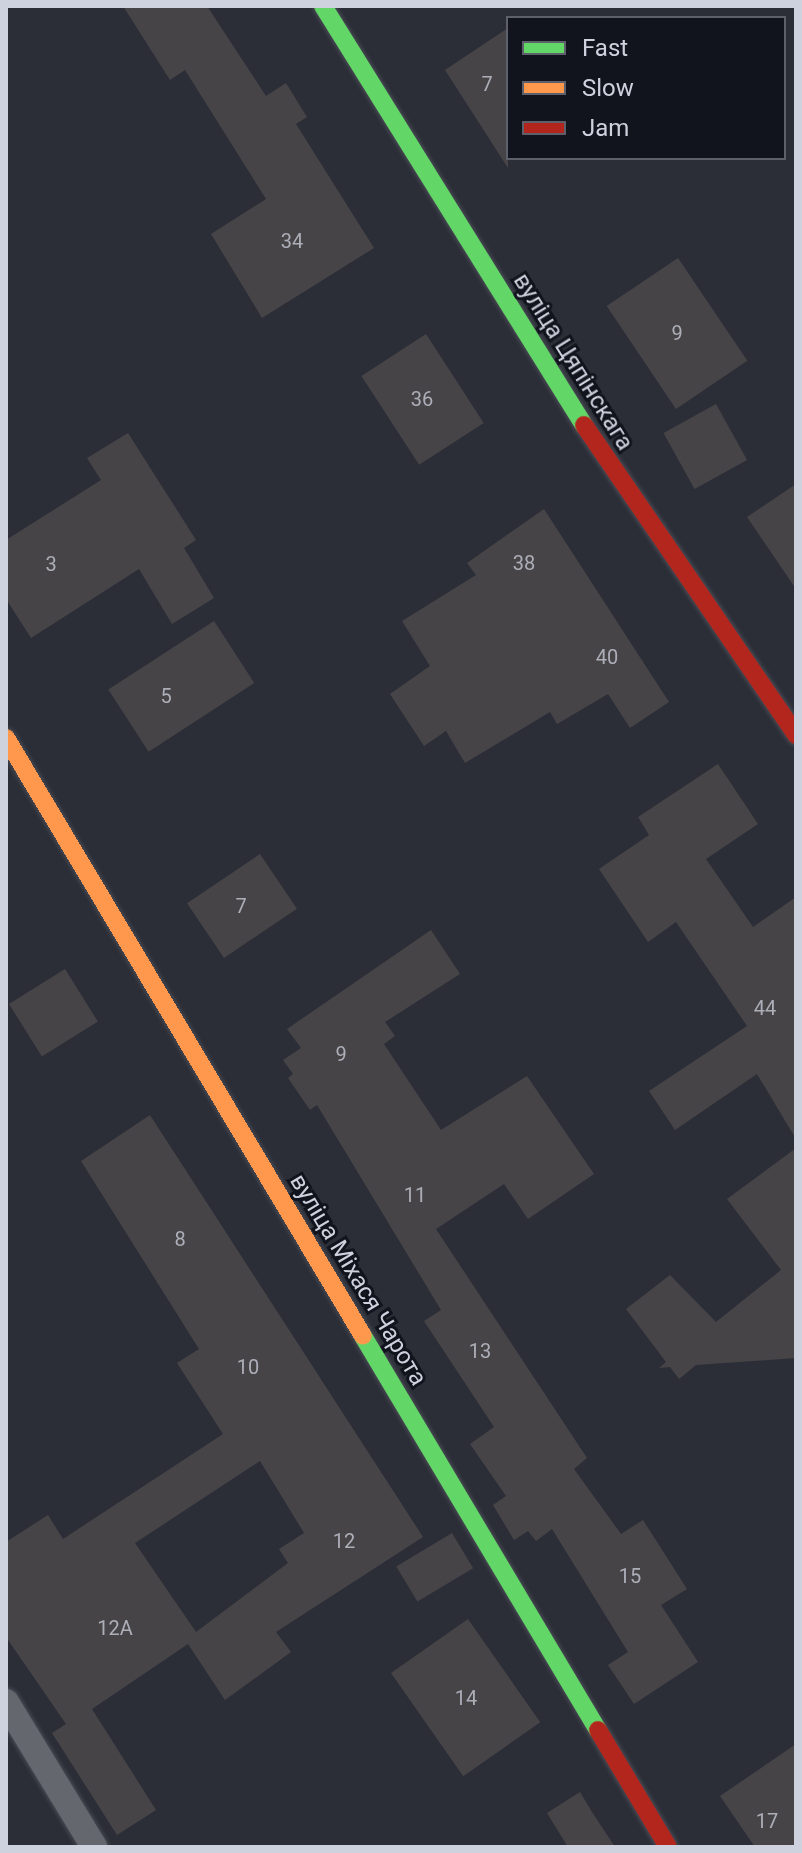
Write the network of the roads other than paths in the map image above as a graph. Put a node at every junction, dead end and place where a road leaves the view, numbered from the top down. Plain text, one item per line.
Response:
1 (323, 6) edge
2 (796, 735) edge
3 (6, 738) edge
4 (6, 1702) edge
5 (94, 1847) edge
6 (668, 1847) edge

1 - 2 street, вуліца Цяпінскага
3 - 6 street, вуліца Міхася Чарота
4 - 5 lane

